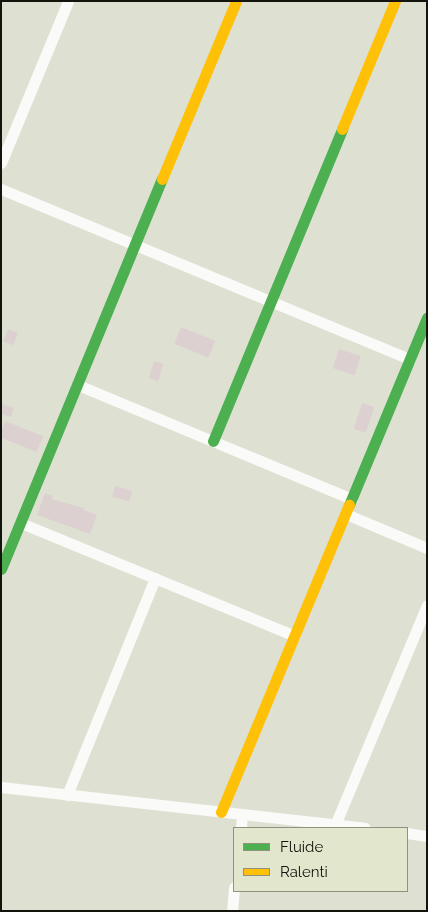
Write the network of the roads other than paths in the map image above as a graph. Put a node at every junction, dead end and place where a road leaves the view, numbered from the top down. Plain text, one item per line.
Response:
1 (68, 1) edge
2 (236, 1) edge
3 (394, 1) edge
4 (1, 163) edge
5 (1, 189) edge
6 (135, 245) junction
7 (271, 301) junction
8 (427, 318) edge
9 (410, 359) junction
10 (78, 385) junction
11 (213, 441) junction
12 (352, 499) junction
13 (346, 514) junction
14 (20, 523) junction
15 (427, 548) edge
16 (1, 569) edge
17 (155, 578) junction
18 (427, 605) edge
19 (295, 636) junction
20 (1, 787) edge
21 (67, 795) junction
22 (222, 812) junction
23 (242, 814) junction
24 (335, 825) junction
25 (241, 827) edge
26 (355, 827) edge
27 (408, 833) edge
28 (427, 836) edge
29 (234, 892) edge
30 (232, 911) edge

1 - 4 street
2 - 6 street
3 - 7 street
5 - 6 street
6 - 7 street
6 - 10 street
7 - 9 street
7 - 11 street
8 - 9 street
9 - 12 street
10 - 11 street
10 - 14 street
11 - 12 street
12 - 13 street
13 - 15 street
13 - 19 street
14 - 16 street
14 - 17 street
17 - 19 street
17 - 21 street
18 - 24 street
19 - 22 street
20 - 21 street
21 - 22 street
22 - 23 street
23 - 24 street
23 - 25 street
24 - 26 street
27 - 28 street
29 - 30 street

